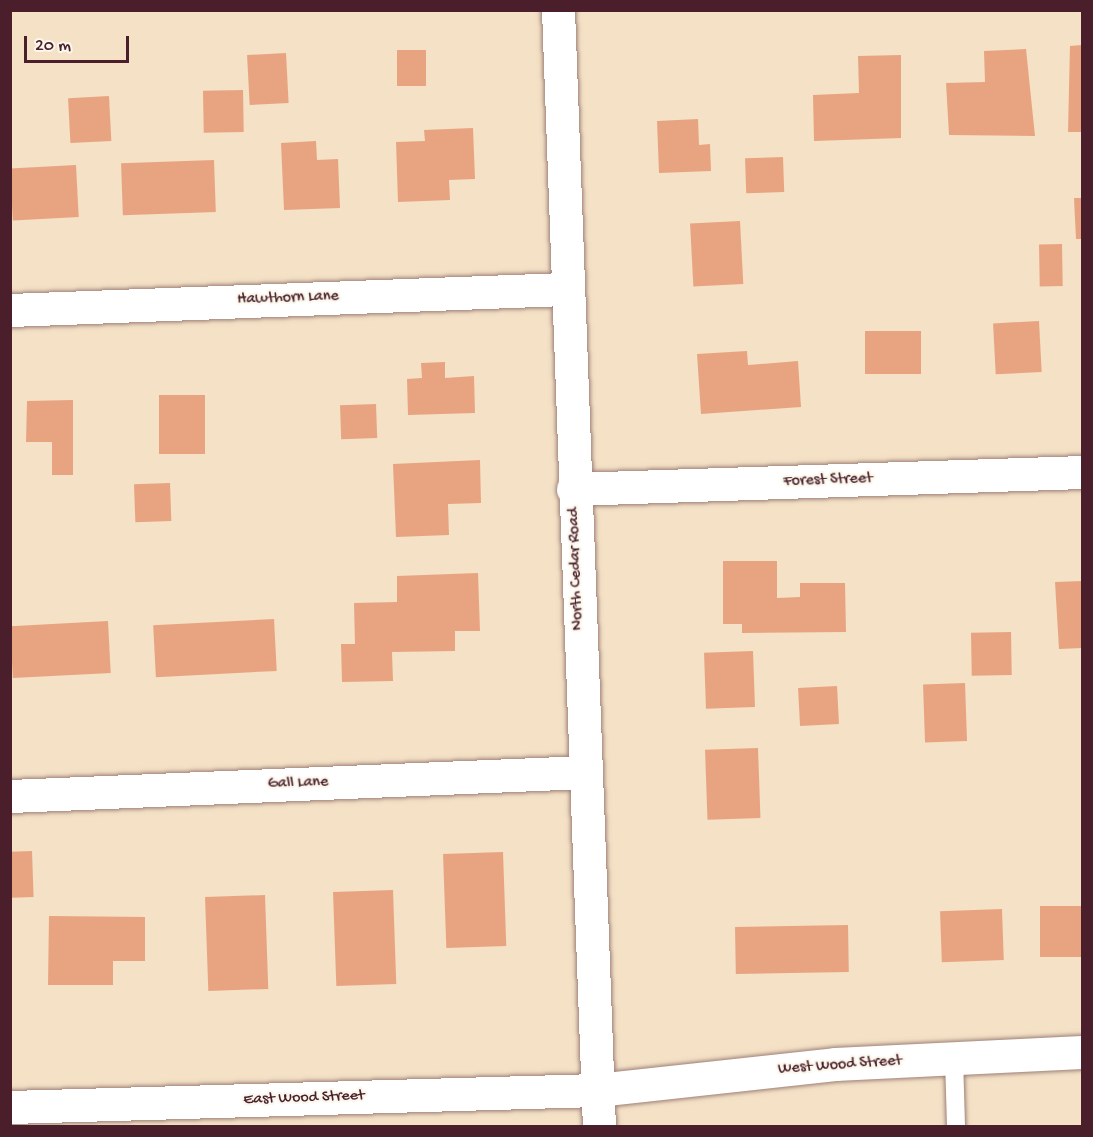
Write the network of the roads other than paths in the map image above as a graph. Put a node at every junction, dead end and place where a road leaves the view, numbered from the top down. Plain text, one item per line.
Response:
1 (558, 10) edge
2 (565, 289) junction
3 (10, 310) edge
4 (1083, 472) edge
5 (573, 489) junction
6 (585, 772) junction
7 (10, 796) edge
8 (1083, 1052) edge
9 (954, 1058) junction
10 (597, 1090) junction
11 (10, 1107) edge
12 (599, 1126) edge
13 (956, 1126) edge

1 - 2 street, North Cedar Road
2 - 3 street, Hawthorn Lane
2 - 5 street, North Cedar Road
4 - 5 street, Forest Street
5 - 6 street, North Cedar Road
6 - 7 street, Gall Lane
6 - 10 street, North Cedar Road
8 - 9 street, West Wood Street
9 - 10 street, West Wood Street
9 - 13 lane
10 - 11 street, East Wood Street
10 - 12 street, North Cedar Road

